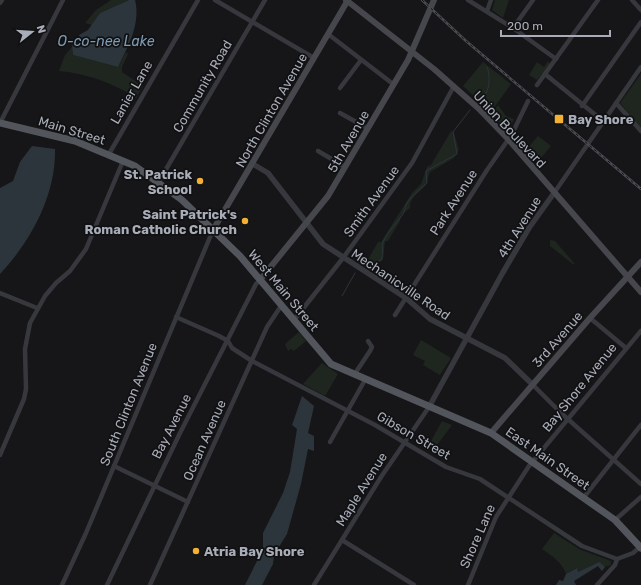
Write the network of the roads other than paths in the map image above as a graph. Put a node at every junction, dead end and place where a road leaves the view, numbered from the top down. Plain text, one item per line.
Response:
1 (2, 0) edge
2 (63, 0) edge
3 (198, 0) edge
4 (215, 0) edge
5 (265, 0) edge
6 (347, 0) edge
7 (434, 0) edge
8 (468, 0) edge
9 (492, 0) edge
10 (533, 0) edge
11 (598, 0) edge
12 (632, 0) edge
13 (0, 3) edge
14 (641, 10) edge
15 (487, 11) junction
16 (252, 22) junction
17 (641, 22) edge
18 (513, 28) junction
19 (328, 34) junction
20 (411, 51) junction
21 (314, 58) junction
22 (556, 59) junction
23 (361, 60) junction
24 (641, 67) edge
25 (545, 74) junction
26 (393, 84) junction
27 (537, 85) dead end
28 (454, 86) junction
29 (340, 88) dead end
30 (528, 100) dead end
31 (616, 103) junction
32 (582, 106) junction
33 (340, 113) dead end
34 (603, 121) junction
35 (0, 123) edge
36 (367, 128) junction
37 (641, 131) edge
38 (508, 140) junction
39 (318, 151) dead end
40 (109, 154) junction
41 (124, 161) junction
42 (252, 164) junction
43 (135, 166) joint
44 (345, 167) junction
45 (158, 183) junction
46 (554, 193) junction
47 (307, 224) junction
48 (213, 230) junction
49 (343, 258) junction
50 (641, 262) edge
51 (627, 276) junction
52 (260, 280) junction
53 (641, 292) edge
54 (0, 293) edge
55 (406, 298) junction
56 (281, 306) junction
57 (37, 308) junction
58 (395, 315) dead end
59 (176, 317) junction
60 (590, 318) junction
61 (294, 320) junction
62 (641, 332) edge
63 (467, 338) junction
64 (228, 341) junction
65 (368, 341) dead end
66 (626, 348) junction
67 (252, 361) junction
68 (354, 375) junction
69 (365, 380) junction
70 (532, 384) junction
71 (429, 407) junction
72 (348, 411) junction
73 (568, 419) junction
74 (641, 425) edge
75 (491, 433) junction
76 (330, 442) dead end
77 (404, 442) junction
78 (0, 455) edge
79 (614, 459) junction
80 (532, 462) junction
81 (114, 466) junction
82 (641, 484) edge
83 (154, 485) junction
84 (508, 497) junction
85 (584, 497) junction
86 (641, 497) edge
87 (188, 502) junction
88 (615, 520) junction
89 (342, 540) junction
90 (640, 547) edge
91 (616, 559) junction
92 (62, 585) edge
93 (107, 585) edge
94 (150, 585) edge
95 (314, 585) edge
96 (414, 585) edge
97 (468, 585) edge
98 (597, 585) edge

1 - 13 street
2 - 35 street
3 - 40 street, Lanier Lane
4 - 16 street
5 - 16 street, Community Road
6 - 19 main road, North Clinton Avenue
6 - 20 main road, Union Boulevard
7 - 20 main road, 5th Avenue
8 - 15 street
9 - 15 street
10 - 18 street
11 - 22 street
12 - 14 street
15 - 18 street
16 - 21 street
16 - 45 street, Community Road
17 - 32 street
18 - 22 street
19 - 21 main road, North Clinton Avenue
19 - 23 street
20 - 26 main road, 5th Avenue
20 - 28 main road, Union Boulevard
21 - 42 main road, North Clinton Avenue
22 - 25 street
23 - 26 street
23 - 29 street
24 - 31 street, 4th Avenue
25 - 27 street
25 - 32 street
26 - 36 main road, 5th Avenue
28 - 38 main road, Union Boulevard
28 - 49 street, Smith Avenue
30 - 38 street, Park Avenue
31 - 34 street, 4th Avenue
31 - 37 street
32 - 34 street
33 - 36 street
34 - 46 street, 4th Avenue
35 - 40 main road, Main Street
36 - 44 main road, 5th Avenue
38 - 46 main road, Union Boulevard
38 - 55 street, Park Avenue
39 - 44 street
40 - 41 main road, Main Street
41 - 43 main road, Main Street
41 - 57 street
42 - 47 street, Mechanicville Road
42 - 48 main road, North Clinton Avenue
43 - 45 main road, West Main Street
44 - 47 main road, 5th Avenue
45 - 48 main road, West Main Street
46 - 51 main road, Union Boulevard
46 - 63 street, 4th Avenue
47 - 49 street, Mechanicville Road
47 - 52 main road, 5th Avenue
48 - 52 main road, West Main Street
48 - 59 street, South Clinton Avenue
49 - 55 street, Mechanicville Road
49 - 61 street, Smith Avenue
50 - 51 main road, 3rd Avenue
51 - 53 main road, Union Boulevard
51 - 60 main road, 3rd Avenue
52 - 56 main road, West Main Street
52 - 64 street, Bay Avenue
54 - 57 street
55 - 58 street, Park Avenue
55 - 63 street, Mechanicville Road
56 - 61 main road, West Main Street
56 - 67 street, Ocean Avenue
57 - 78 street
59 - 64 street, Gibson Street
59 - 81 street, South Clinton Avenue
60 - 66 street
60 - 70 main road, 3rd Avenue
61 - 68 main road, West Main Street
62 - 66 street, Bay Shore Avenue
63 - 70 street, Mechanicville Road
63 - 71 street, 4th Avenue
64 - 67 street, Gibson Street
64 - 83 street, Bay Avenue
65 - 68 street
66 - 73 street, Bay Shore Avenue
67 - 72 street, Gibson Street
67 - 87 street, Ocean Avenue
68 - 69 main road, West Main Street
69 - 71 main road, West Main Street
69 - 72 street
70 - 73 street, Mechanicville Road
70 - 75 main road, 3rd Avenue
71 - 75 main road, East Main Street
71 - 77 street, Maple Avenue
72 - 76 street
72 - 77 street, Gibson Street
73 - 79 street, Mechanicville Road
73 - 80 street, Bay Shore Avenue
74 - 79 street
75 - 80 main road, East Main Street
77 - 84 street, Gibson Street
77 - 89 street, Maple Avenue
79 - 82 street, Mechanicville Road
79 - 85 street
80 - 84 street, Bay Shore Avenue
80 - 85 main road, East Main Street
81 - 83 street
81 - 92 street, South Clinton Avenue
83 - 87 street
83 - 93 street, Bay Avenue
84 - 91 street, Gibson Street
84 - 97 street, Shore Lane
85 - 88 main road, East Main Street
86 - 88 street
87 - 94 street, Ocean Avenue
88 - 90 main road, East Main Street
89 - 95 street, Maple Avenue
89 - 96 street
90 - 91 street
91 - 98 street

